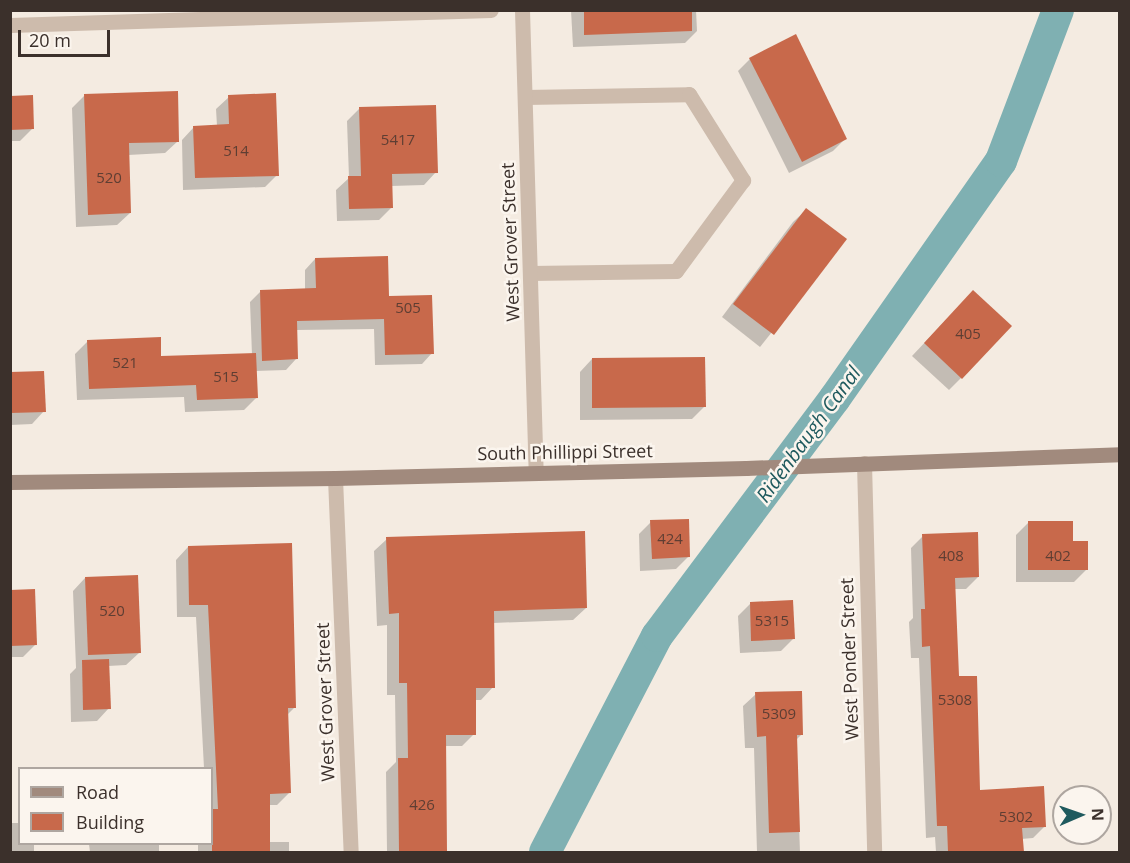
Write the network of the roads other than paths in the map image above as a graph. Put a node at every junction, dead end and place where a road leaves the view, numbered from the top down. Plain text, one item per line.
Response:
1 (490, 10) edge
2 (522, 10) edge
3 (10, 25) edge
4 (525, 97) junction
5 (530, 273) junction
6 (1119, 454) edge
7 (864, 464) junction
8 (536, 472) junction
9 (335, 478) junction
10 (10, 482) edge
11 (351, 852) edge
12 (874, 852) edge

1 - 3 street
2 - 4 street, West Grover Street
4 - 5 street, West Grover Street
4 - 5 street
5 - 8 street, West Grover Street
6 - 7 street, South Phillippi Street
7 - 8 street, South Phillippi Street
7 - 12 street, West Ponder Street
8 - 9 street, South Phillippi Street
9 - 10 street, South Phillippi Street
9 - 11 street, West Grover Street

